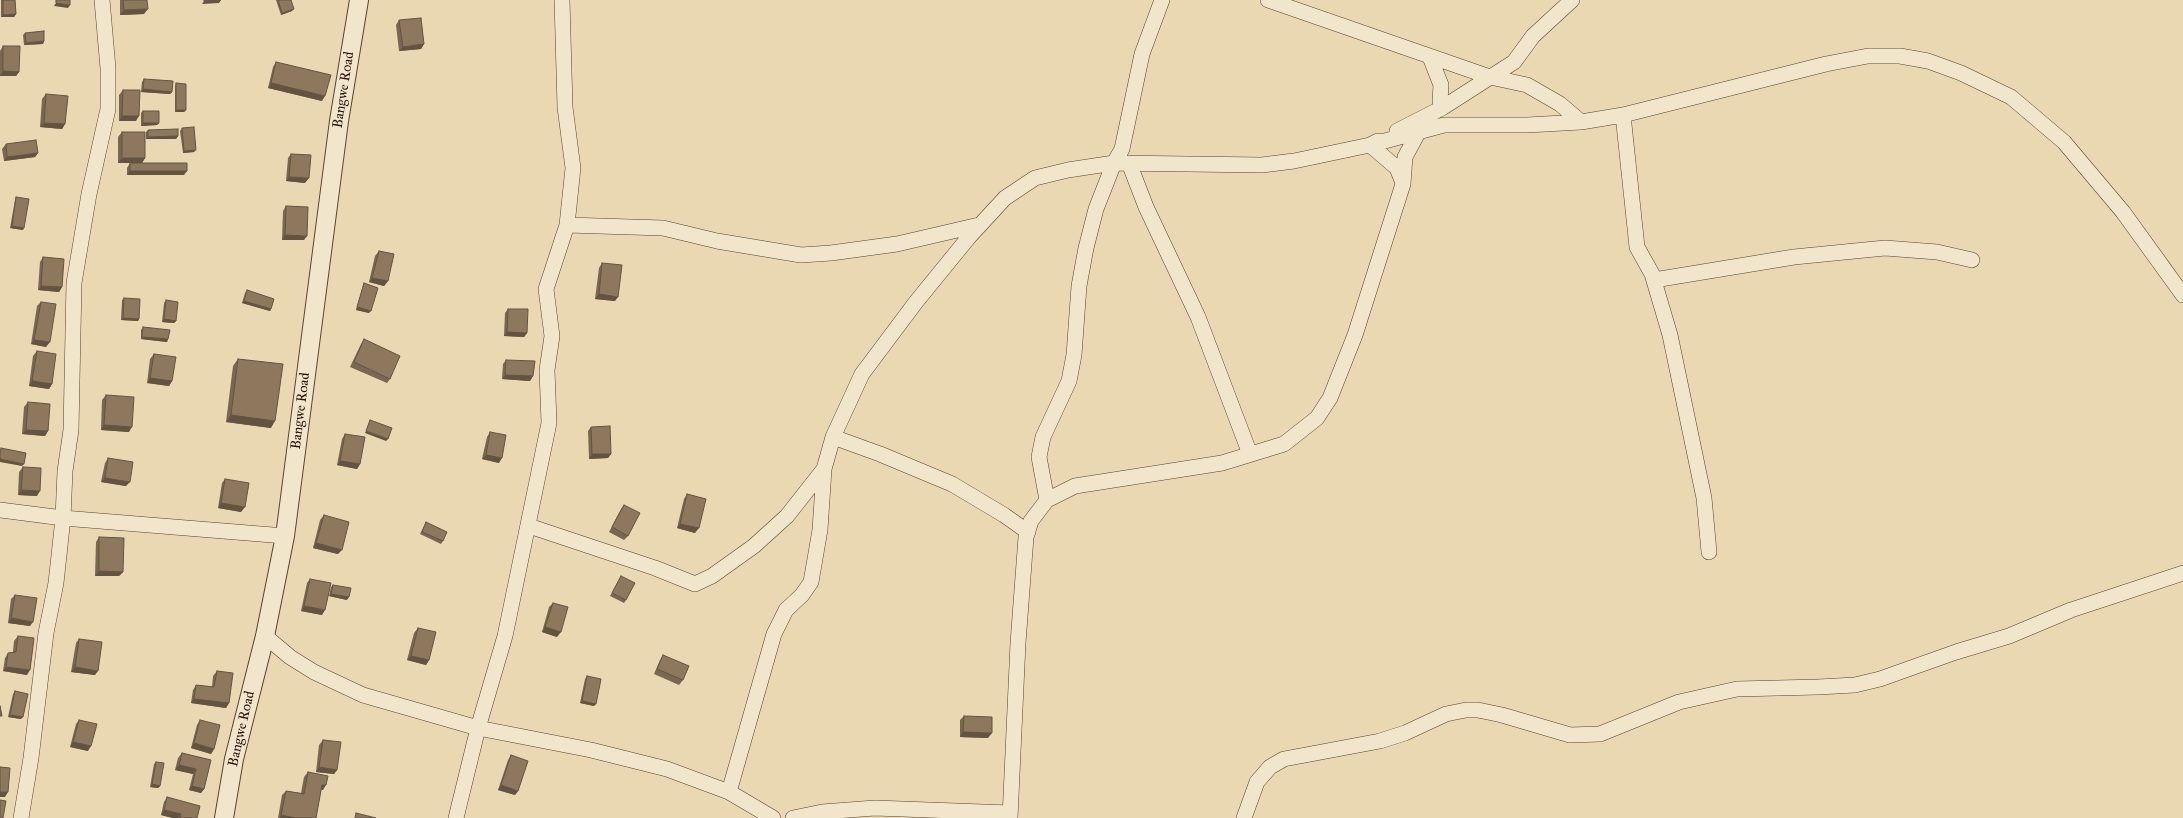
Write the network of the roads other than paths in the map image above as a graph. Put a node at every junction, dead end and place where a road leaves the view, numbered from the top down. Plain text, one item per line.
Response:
1 (102, 0) edge
2 (359, 0) edge
3 (562, 0) edge
4 (1162, 0) edge
5 (1268, 0) edge
6 (1572, 0) edge
7 (1430, 57) junction
8 (1490, 77) junction
9 (1442, 108) junction
10 (1623, 115) junction
11 (1581, 122) junction
12 (1419, 131) junction
13 (1370, 145) junction
14 (1121, 163) junction
15 (1403, 184) junction
16 (567, 225) junction
17 (979, 225) junction
18 (1972, 260) dead end
19 (1654, 280) junction
20 (2183, 295) edge
21 (833, 437) junction
22 (1250, 454) junction
23 (824, 469) junction
24 (1047, 500) junction
25 (0, 510) edge
26 (63, 518) junction
27 (529, 526) junction
28 (1028, 532) junction
29 (285, 536) junction
30 (1708, 552) dead end
31 (2183, 573) edge
32 (265, 636) junction
33 (478, 728) junction
34 (729, 792) junction
35 (1010, 816) edge
36 (21, 818) edge
37 (224, 818) edge
38 (456, 818) edge
39 (773, 818) edge
40 (793, 818) edge
41 (1244, 818) edge

1 - 26 street
2 - 29 street, Bangwe Road
3 - 16 street
4 - 14 street
5 - 7 street
6 - 8 street
7 - 8 street
7 - 9 street
8 - 9 street
8 - 11 street
9 - 13 street
10 - 11 street
10 - 19 street
10 - 20 street
11 - 12 street
12 - 13 street
12 - 15 street
13 - 14 street
13 - 15 street
14 - 17 street
14 - 22 street
14 - 24 street
15 - 22 street
16 - 17 street
16 - 27 street
17 - 21 street
18 - 19 street
19 - 30 street
21 - 23 street
21 - 28 street
22 - 24 street
23 - 27 street
23 - 34 street
24 - 28 street
25 - 26 street
26 - 29 street
26 - 36 street
27 - 33 street
28 - 35 street
29 - 32 street, Bangwe Road
31 - 41 street
32 - 33 street
32 - 37 street, Bangwe Road
33 - 34 street
33 - 38 street
34 - 39 street
35 - 40 street

